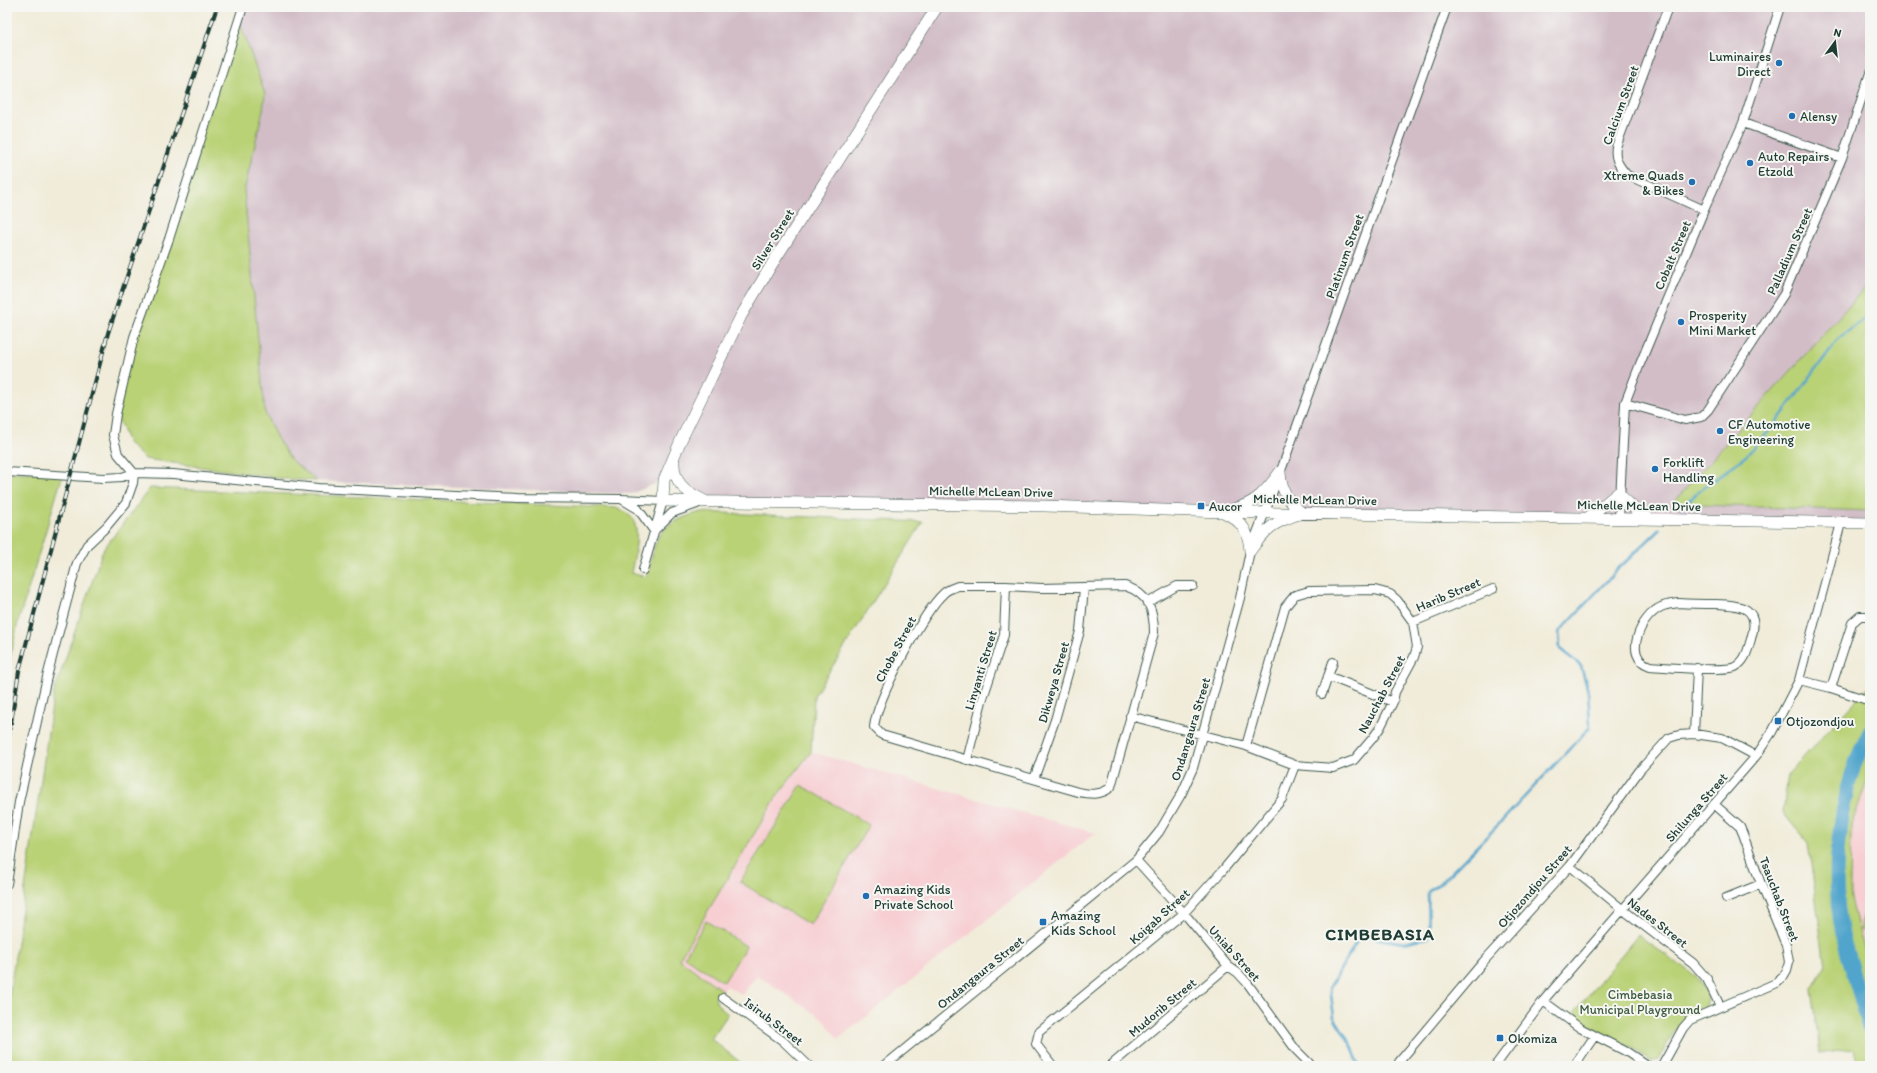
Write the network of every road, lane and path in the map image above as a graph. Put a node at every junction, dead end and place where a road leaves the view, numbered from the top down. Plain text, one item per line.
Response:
1 (243, 7) edge
2 (937, 7) edge
3 (1447, 7) edge
4 (1668, 7) edge
5 (1780, 7) edge
6 (1870, 72) edge
7 (1743, 123) junction
8 (1842, 158) junction
9 (1704, 210) junction
10 (1625, 403) junction
11 (675, 456) junction
12 (7, 472) edge
13 (1280, 472) junction
14 (134, 473) junction
15 (1619, 493) junction
16 (621, 499) junction
17 (663, 501) junction
18 (705, 501) junction
19 (1223, 512) junction
20 (1264, 512) junction
21 (1302, 513) junction
22 (1589, 518) junction
23 (1618, 519) junction
24 (1651, 519) junction
25 (1870, 523) edge
26 (1841, 524) junction
27 (654, 531) junction
28 (1250, 551) junction
29 (644, 570) dead end
30 (1006, 586) junction
31 (1193, 586) dead end
32 (1084, 588) junction
33 (1493, 589) dead end
34 (1148, 603) junction
35 (1870, 616) edge
36 (1413, 622) junction
37 (1333, 662) dead end
38 (1697, 668) junction
39 (1328, 676) junction
40 (1799, 680) junction
41 (1831, 688) junction
42 (1322, 694) dead end
43 (1870, 701) edge
44 (1393, 702) junction
45 (1130, 716) junction
46 (1203, 734) junction
47 (1694, 734) junction
48 (1246, 746) junction
49 (1756, 756) junction
50 (967, 760) junction
51 (1295, 765) junction
52 (1034, 779) junction
53 (1714, 804) junction
54 (1136, 860) junction
55 (1570, 866) junction
56 (7, 884) edge
57 (1761, 884) junction
58 (1726, 898) dead end
59 (1622, 909) junction
60 (1184, 913) junction
61 (1228, 966) junction
62 (723, 998) dead end
63 (1543, 1001) junction
64 (1720, 1006) junction
65 (1594, 1037) junction
66 (810, 1066) edge
67 (884, 1066) edge
68 (1053, 1066) edge
69 (1110, 1066) edge
70 (1312, 1066) edge
71 (1398, 1066) edge
72 (1494, 1066) edge
73 (1574, 1066) edge
74 (1648, 1066) edge
75 (1662, 1066) edge

1 - 14 street
2 - 11 street, Silver Street
3 - 13 street, Platinum Street
4 - 9 street, Calcium Street
5 - 7 street, Cobalt Street
6 - 8 street, Palladium Street
7 - 8 street
7 - 9 street, Cobalt Street
8 - 10 street, Palladium Street
9 - 10 street, Cobalt Street
10 - 15 street, Cobalt Street
11 - 17 street, Silver Street
11 - 18 street
12 - 14 street
13 - 19 street
13 - 20 street, Platinum Street
13 - 21 street
14 - 16 street
14 - 56 street
15 - 22 street
15 - 23 street, Cobalt Street
15 - 24 street
16 - 17 street
16 - 27 street
17 - 18 street, Michelle McLean Drive
17 - 27 street
18 - 19 street, Michelle McLean Drive
18 - 27 street
19 - 20 street, Michelle McLean Drive
19 - 28 street
20 - 21 street, Michelle McLean Drive
20 - 28 street, Ondangaura Street
21 - 22 street, Michelle McLean Drive
21 - 28 street
22 - 23 street, Michelle McLean Drive
23 - 24 street, Michelle McLean Drive
24 - 26 street, Michelle McLean Drive
25 - 26 street, Michelle McLean Drive
26 - 40 street, Shilunga Street
27 - 29 street
28 - 46 street, Ondangaura Street
30 - 32 street, Chobe Street
30 - 50 street, Linyanti Street
30 - 50 street, Chobe Street
31 - 34 street
32 - 34 street, Chobe Street
32 - 52 street, Dikweya Street
33 - 36 street, Harib Street
34 - 45 street, Chobe Street
35 - 41 street
36 - 44 street, Nauchab Street
36 - 48 street, Nauchab Street
37 - 39 street
38 - 38 street
38 - 47 street
39 - 42 street
39 - 44 street
40 - 41 street
40 - 49 street, Shilunga Street
41 - 43 street
44 - 51 street, Nauchab Street
45 - 46 street
45 - 52 street, Chobe Street
46 - 48 street, Nauchab Street
46 - 54 street, Ondangaura Street
47 - 49 street, Otjozondjou Street
47 - 55 street, Otjozondjou Street
48 - 51 street, Nauchab Street
49 - 53 street, Shilunga Street
50 - 52 street, Chobe Street
51 - 60 street, Koigab Street
53 - 57 street, Tsauchab Street
53 - 59 street, Shilunga Street
54 - 60 street, Uniab Street
54 - 67 street, Ondangaura Street
55 - 59 street, Nades Street
55 - 71 street, Otjozondjou Street
57 - 58 street
57 - 64 street, Tsauchab Street
59 - 63 street, Shilunga Street
59 - 64 street, Nades Street
60 - 61 street, Uniab Street
60 - 68 street, Koigab Street
61 - 69 street, Mudorib Street
61 - 70 street, Uniab Street
62 - 66 street, Isirub Street
63 - 65 street
63 - 72 street, Shilunga Street
64 - 75 street, Tsauchab Street
65 - 73 street
65 - 74 street

